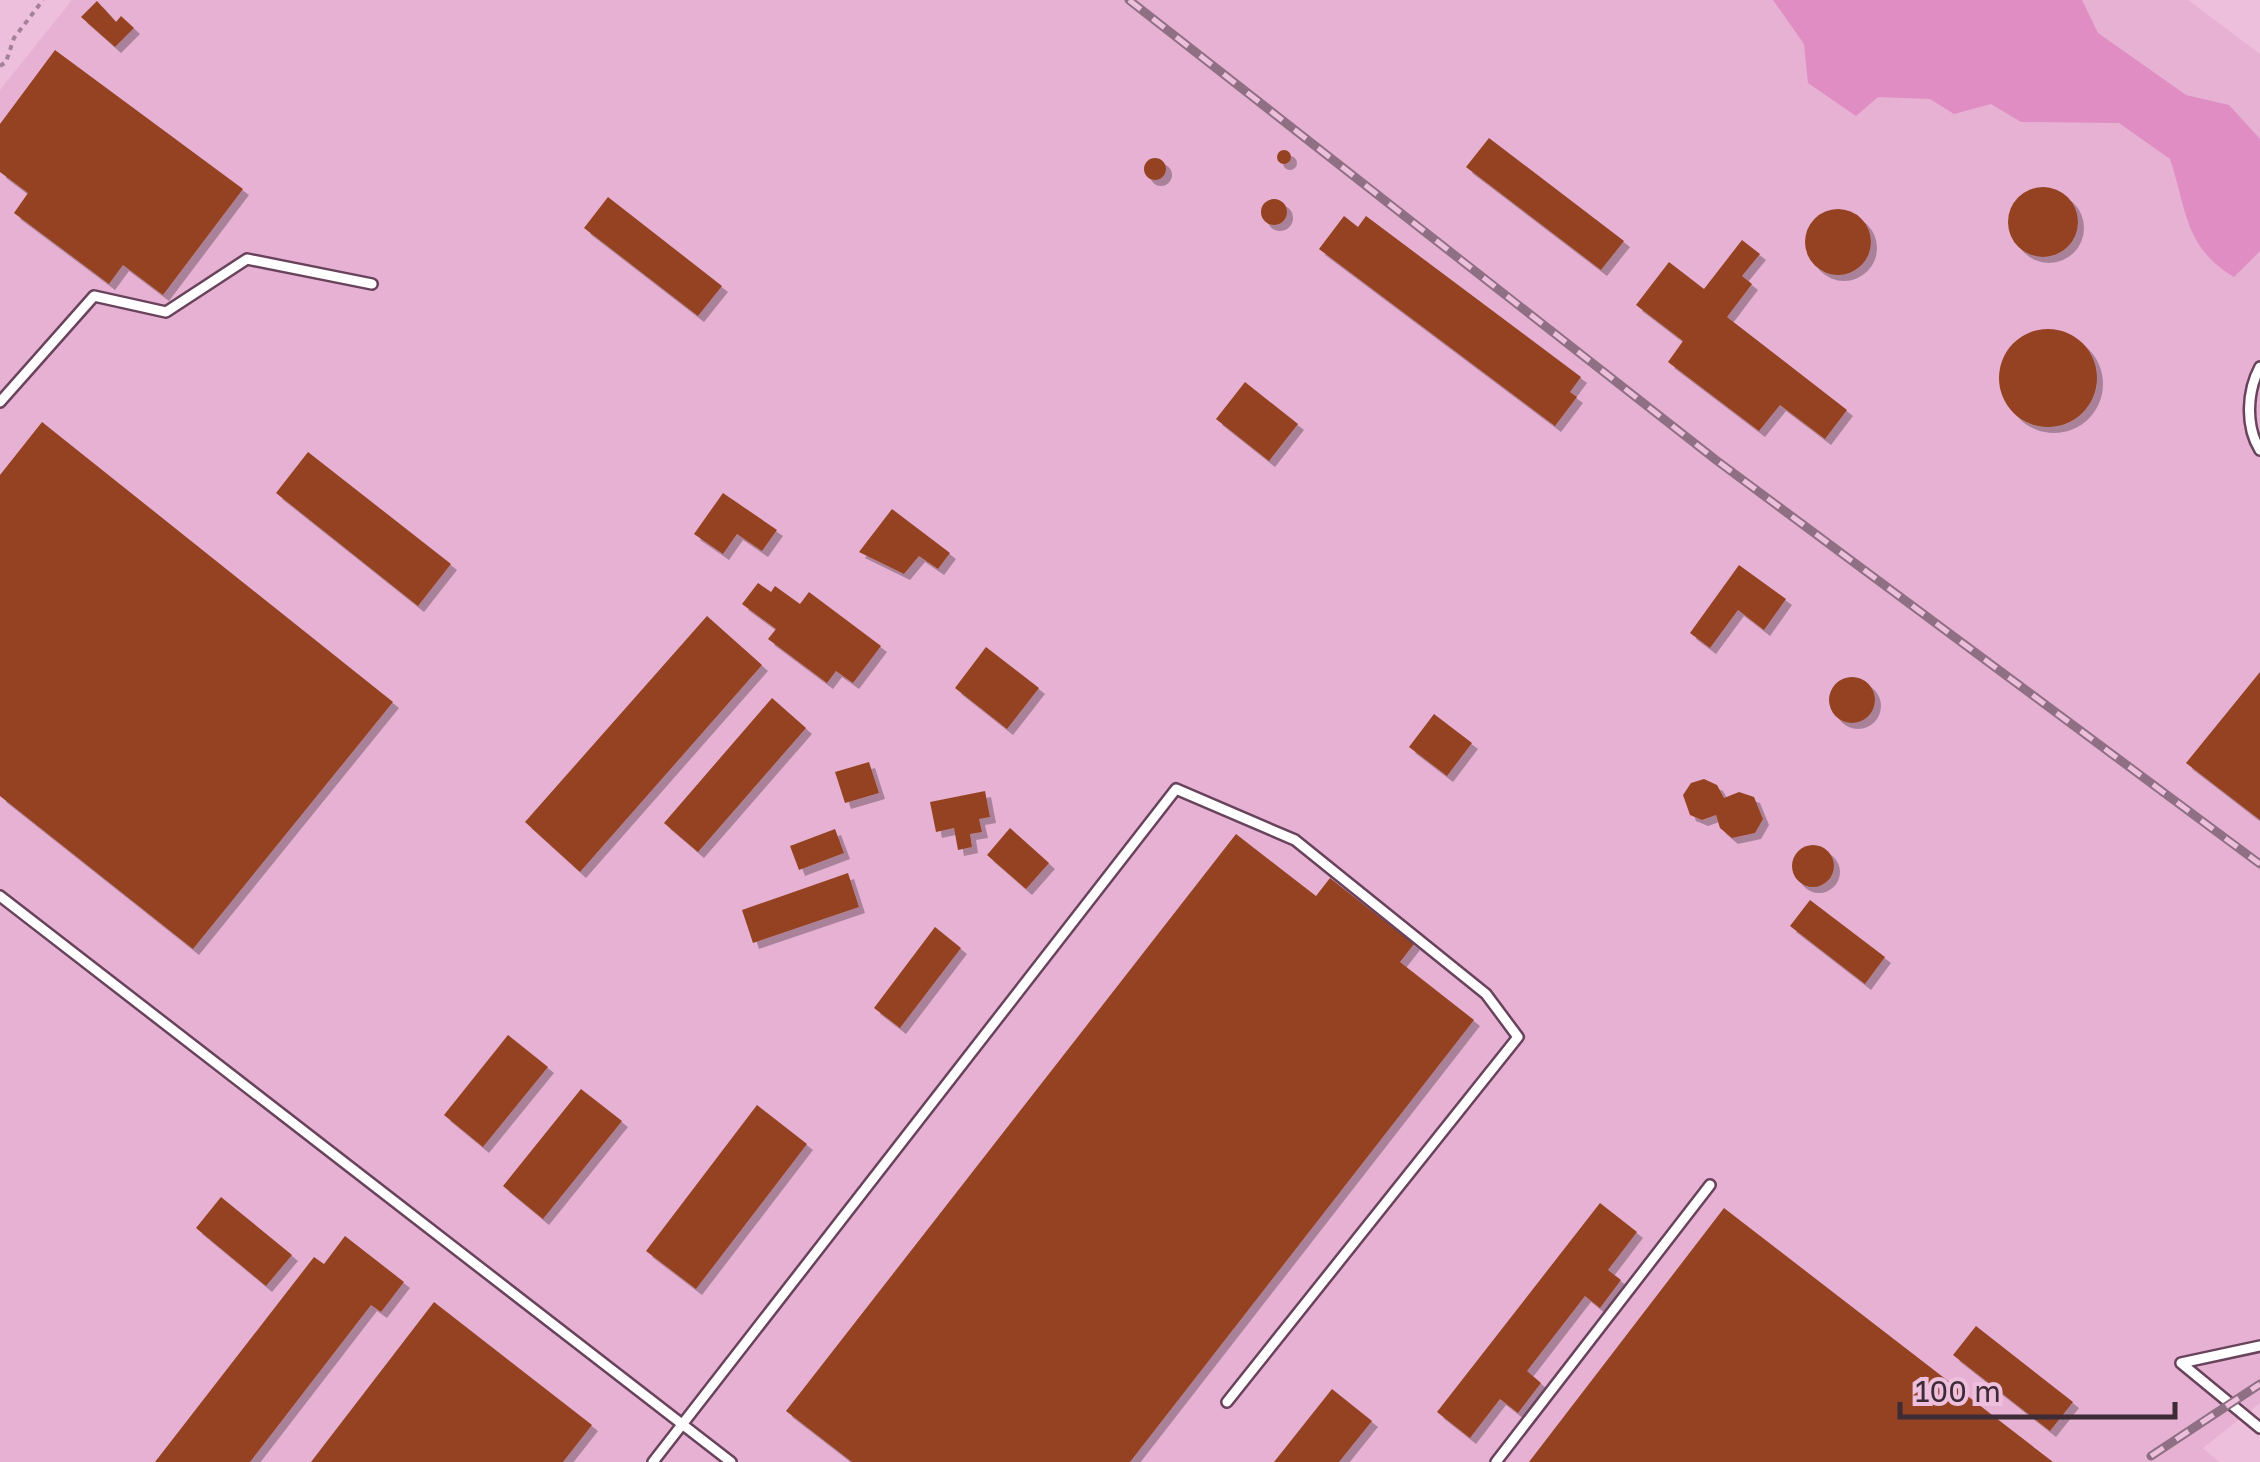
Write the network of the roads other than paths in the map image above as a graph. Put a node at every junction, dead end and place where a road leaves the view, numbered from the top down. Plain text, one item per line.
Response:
1 (372, 284) dead end
2 (2260, 366) edge
3 (0, 402) edge
4 (2260, 450) edge
5 (0, 896) edge
6 (1710, 1185) dead end
7 (2260, 1346) edge
8 (1226, 1402) dead end
9 (682, 1424) junction
10 (2260, 1428) edge
11 (653, 1462) edge
12 (732, 1462) edge
13 (1496, 1462) edge

1 - 3 lane
2 - 4 lane
5 - 9 lane
6 - 13 lane
7 - 10 lane
8 - 9 lane
9 - 11 lane
9 - 12 lane

